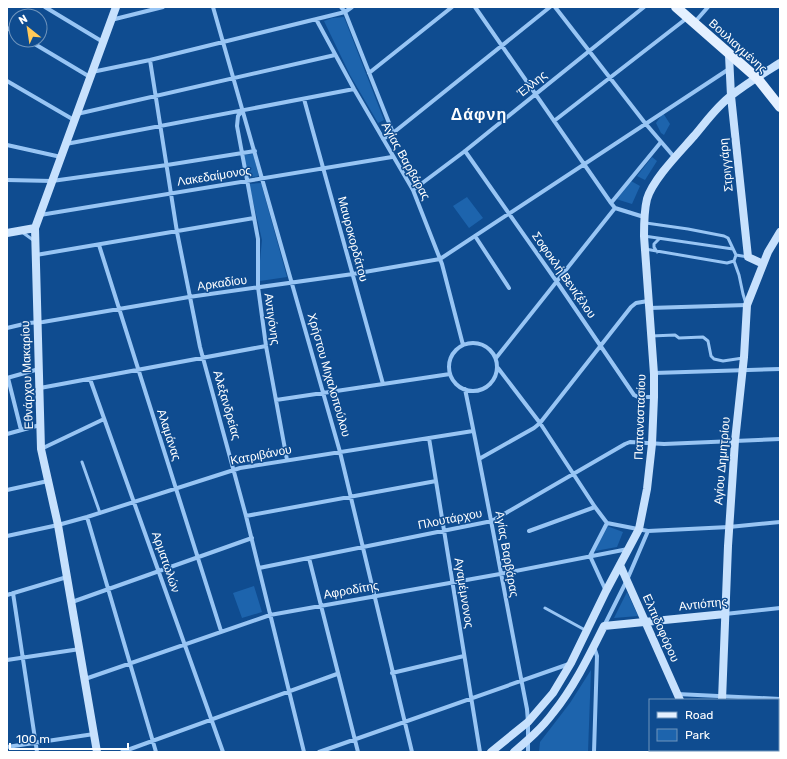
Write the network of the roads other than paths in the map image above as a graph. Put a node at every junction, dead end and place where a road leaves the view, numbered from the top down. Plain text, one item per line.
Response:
1 (45, 7) edge
2 (116, 7) edge
3 (163, 7) edge
4 (213, 7) edge
5 (341, 7) edge
6 (352, 7) edge
7 (452, 7) edge
8 (475, 7) edge
9 (550, 7) edge
10 (555, 7) edge
11 (644, 7) edge
12 (676, 7) edge
13 (708, 7) edge
14 (345, 12) junction
15 (316, 19) junction
16 (111, 20) junction
17 (691, 21) junction
18 (103, 42) junction
19 (223, 42) junction
20 (502, 46) junction
21 (42, 48) edge
22 (589, 51) junction
23 (335, 55) junction
24 (729, 55) junction
25 (150, 60) junction
26 (780, 63) edge
27 (730, 69) junction
28 (369, 72) junction
29 (91, 75) junction
30 (233, 78) junction
31 (610, 78) junction
32 (757, 78) junction
33 (7, 82) edge
34 (354, 89) junction
35 (536, 95) junction
36 (156, 96) junction
37 (731, 96) junction
38 (304, 99) junction
39 (780, 107) edge
40 (242, 111) junction
41 (75, 117) junction
42 (554, 121) junction
43 (645, 123) junction
44 (161, 126) junction
45 (393, 133) junction
46 (383, 139) junction
47 (661, 142) junction
48 (66, 144) junction
49 (7, 145) edge
50 (255, 151) junction
51 (464, 151) junction
52 (242, 153) junction
53 (61, 157) junction
54 (392, 157) junction
55 (675, 158) junction
56 (584, 164) junction
57 (167, 165) junction
58 (324, 169) junction
59 (263, 178) junction
60 (7, 180) edge
61 (52, 181) junction
62 (247, 181) junction
63 (413, 190) junction
64 (171, 193) junction
65 (610, 203) junction
66 (615, 208) junction
67 (509, 213) junction
68 (40, 215) junction
69 (254, 218) junction
70 (644, 220) junction
71 (35, 228) junction
72 (20, 231) junction
73 (177, 232) junction
74 (7, 233) edge
75 (780, 233) edge
76 (475, 236) junction
77 (644, 236) junction
78 (661, 238) junction
79 (36, 242) junction
80 (99, 245) junction
81 (645, 249) junction
82 (733, 249) junction
83 (657, 252) junction
84 (736, 255) junction
85 (36, 256) junction
86 (748, 257) junction
87 (440, 259) junction
88 (734, 261) junction
89 (762, 264) junction
90 (353, 274) junction
91 (557, 282) junction
92 (292, 283) junction
93 (258, 287) junction
94 (509, 288) dead end
95 (189, 297) junction
96 (649, 305) junction
97 (747, 305) junction
98 (119, 309) junction
99 (37, 322) junction
100 (7, 328) edge
101 (652, 336) junction
102 (463, 345) junction
103 (601, 345) junction
104 (266, 346) junction
105 (744, 357) junction
106 (203, 358) junction
107 (496, 358) junction
108 (498, 368) junction
109 (39, 369) junction
110 (780, 369) edge
111 (138, 370) junction
112 (743, 371) junction
113 (450, 374) junction
114 (654, 374) junction
115 (7, 378) edge
116 (90, 379) junction
117 (383, 384) junction
118 (40, 388) junction
119 (464, 389) junction
120 (323, 392) junction
121 (654, 397) junction
122 (276, 400) junction
123 (104, 419) junction
124 (540, 423) junction
125 (40, 425) junction
126 (21, 430) junction
127 (473, 431) junction
128 (7, 434) edge
129 (429, 438) junction
130 (780, 439) edge
131 (735, 442) junction
132 (652, 444) junction
133 (41, 449) junction
134 (340, 452) junction
135 (479, 459) junction
136 (287, 460) junction
137 (82, 462) dead end
138 (234, 469) junction
139 (573, 474) junction
140 (48, 481) junction
141 (436, 481) junction
142 (176, 488) junction
143 (7, 490) edge
144 (351, 496) junction
145 (135, 502) junction
146 (595, 507) junction
147 (100, 513) junction
148 (246, 516) junction
149 (87, 517) junction
150 (492, 521) junction
151 (780, 522) edge
152 (607, 523) junction
153 (58, 525) junction
154 (729, 527) junction
155 (639, 529) junction
156 (444, 530) junction
157 (529, 531) dead end
158 (648, 531) junction
159 (7, 536) edge
160 (252, 538) junction
161 (363, 547) junction
162 (629, 549) junction
163 (590, 556) junction
164 (198, 558) junction
165 (309, 558) junction
166 (620, 565) junction
167 (259, 568) junction
168 (159, 571) junction
169 (500, 574) junction
170 (68, 577) junction
171 (627, 580) junction
172 (452, 583) junction
173 (108, 589) junction
174 (606, 591) junction
175 (13, 593) junction
176 (7, 595) edge
177 (374, 597) junction
178 (72, 602) junction
179 (321, 606) junction
180 (545, 608) dead end
181 (780, 608) edge
182 (725, 614) junction
183 (270, 615) junction
184 (645, 622) junction
185 (604, 626) junction
186 (221, 631) junction
187 (587, 631) junction
188 (184, 644) junction
189 (594, 646) junction
190 (80, 649) junction
191 (464, 656) junction
192 (22, 658) junction
193 (7, 660) edge
194 (130, 663) junction
195 (571, 663) junction
196 (392, 673) junction
197 (337, 674) junction
198 (85, 679) junction
199 (521, 681) junction
200 (289, 691) junction
201 (678, 697) edge
202 (471, 698) junction
203 (722, 698) edge
204 (780, 699) edge
205 (212, 719) junction
206 (404, 722) junction
207 (528, 722) junction
208 (94, 734) junction
209 (354, 740) junction
210 (528, 740) junction
211 (153, 741) junction
212 (35, 743) junction
213 (7, 747) edge
214 (37, 752) edge
215 (97, 752) edge
216 (122, 752) edge
217 (156, 752) edge
218 (223, 752) edge
219 (304, 752) edge
220 (319, 752) edge
221 (358, 752) edge
222 (412, 752) edge
223 (480, 752) edge
224 (492, 752) edge
225 (514, 752) edge
226 (528, 752) edge
227 (594, 752) edge

1 - 18 street
2 - 16 street, Εθνάρχου Μακαρίου
3 - 16 street
4 - 19 street, Χρήστου Μιχαλοπούλου
5 - 14 street, Αγίας Βαρβάρας
6 - 14 street
7 - 28 street
8 - 20 street
9 - 20 street
10 - 22 street
11 - 22 street, Έλλης
12 - 17 main road, Βουλιαγμένης
13 - 17 street
14 - 15 street
14 - 28 street, Αγίας Βαρβάρας
15 - 19 street
15 - 23 street, Αγίας Βαρβάρας
16 - 18 street, Εθνάρχου Μακαρίου
17 - 24 main road, Βουλιαγμένης
17 - 31 street
18 - 29 street, Εθνάρχου Μακαρίου
19 - 25 street
19 - 30 street, Χρήστου Μιχαλοπούλου
20 - 35 street
20 - 45 street
21 - 29 street
22 - 31 street
22 - 35 street, Έλλης
23 - 30 street
23 - 34 street, Αγίας Βαρβάρας
24 - 27 street, Στριγγάρη
24 - 32 main road, Βουλιαγμένης
25 - 29 street
25 - 36 street, Αλεξανδρείας
26 - 32 street, Παπαναστασίου
27 - 37 street, Στριγγάρη
27 - 43 street
28 - 45 street, Αγίας Βαρβάρας
29 - 41 street, Εθνάρχου Μακαρίου
30 - 36 street
30 - 40 street, Χρήστου Μιχαλοπούλου
31 - 42 street
31 - 43 street
32 - 37 street, Παπαναστασίου
32 - 39 main road, Βουλιαγμένης
33 - 41 street
34 - 38 street
34 - 46 street, Αγίας Βαρβάρας
35 - 42 street
35 - 51 street, Έλλης
36 - 41 street
36 - 44 street, Αλεξανδρείας
37 - 55 street, Παπαναστασίου
37 - 86 street, Στριγγάρη
38 - 40 street
38 - 58 street, Μαυροκορδάτου
40 - 44 street
40 - 50 street, Χρήστου Μιχαλοπούλου
40 - 52 street, Αντιγόνης
41 - 48 street, Εθνάρχου Μακαρίου
42 - 56 street
43 - 47 street
43 - 56 street
44 - 48 street
44 - 57 street, Αλεξανδρείας
45 - 46 street
46 - 54 street, Αγίας Βαρβάρας
47 - 55 street
47 - 65 street
48 - 53 street, Εθνάρχου Μακαρίου
49 - 53 street
50 - 52 street
50 - 59 street, Χρήστου Μιχαλοπούλου
51 - 63 street, Έλλης
51 - 67 street, Σοφοκλή Βενιζέλου
52 - 57 street
52 - 62 street, Αντιγόνης
53 - 61 street, Εθνάρχου Μακαρίου
54 - 58 street, Λακεδαίμονος
54 - 63 street, Αγίας Βαρβάρας
55 - 70 street, Παπαναστασίου
56 - 65 street
56 - 67 street
57 - 61 street
57 - 64 street, Αλεξανδρείας
58 - 59 street, Λακεδαίμονος
58 - 90 street, Μαυροκορδάτου
59 - 62 street, Λακεδαίμονος
59 - 92 street, Χρήστου Μιχαλοπούλου
60 - 61 street
61 - 68 street, Εθνάρχου Μακαρίου
62 - 64 street, Λακεδαίμονος
62 - 69 street, Αντιγόνης
63 - 87 street, Αγίας Βαρβάρας
64 - 68 street, Λακεδαίμονος
64 - 73 street, Αλεξανδρείας
65 - 66 street
66 - 70 street
66 - 91 street
67 - 76 street
67 - 91 street, Σοφοκλή Βενιζέλου
68 - 71 street, Εθνάρχου Μακαρίου
69 - 73 street
69 - 93 street, Αντιγόνης
70 - 77 street, Παπαναστασίου
70 - 82 lane
71 - 72 street
71 - 79 street, Εθνάρχου Μακαρίου
72 - 74 street
72 - 79 lane
73 - 80 street
73 - 95 street, Αλεξανδρείας
75 - 89 street, Αγίου Δημητρίου
76 - 87 street
76 - 94 street
77 - 78 lane
77 - 81 street, Παπαναστασίου
78 - 82 lane
78 - 83 lane
79 - 85 street, Εθνάρχου Μακαρίου
80 - 85 street
80 - 98 street, Αλαμάνας
81 - 83 lane
81 - 96 street, Παπαναστασίου
82 - 84 lane
83 - 88 lane
84 - 86 lane
84 - 88 lane
85 - 99 street, Εθνάρχου Μακαρίου
86 - 89 street
87 - 90 street, Αρκαδίου
87 - 102 street, Αγίας Βαρβάρας
88 - 97 lane
89 - 97 street, Αγίου Δημητρίου
90 - 92 street, Αρκαδίου
90 - 117 street, Μαυροκορδάτου
91 - 103 street, Σοφοκλή Βενιζέλου
91 - 107 street
92 - 93 street, Αρκαδίου
92 - 120 street, Χρήστου Μιχαλοπούλου
93 - 95 street, Αρκαδίου
93 - 104 street, Αντιγόνης
95 - 98 street, Αρκαδίου
95 - 106 street, Αλεξανδρείας
96 - 97 street
96 - 101 street, Παπαναστασίου
96 - 103 street
97 - 105 street, Αγίου Δημητρίου
98 - 99 street, Αρκαδίου
98 - 111 street, Αλαμάνας
99 - 100 street, Αρκαδίου
99 - 109 street, Εθνάρχου Μακαρίου
101 - 105 lane
101 - 114 street, Παπαναστασίου
102 - 107 street
102 - 113 street
103 - 121 street, Σοφοκλή Βενιζέλου
103 - 124 street
104 - 106 street
104 - 122 street, Αντιγόνης
105 - 112 street, Αγίου Δημητρίου
106 - 111 street
106 - 138 street, Αλεξανδρείας
107 - 108 street
108 - 119 street
108 - 124 street
109 - 115 street
109 - 118 street, Εθνάρχου Μακαρίου
110 - 112 street
111 - 116 street
111 - 142 street, Αλαμάνας
112 - 114 street
112 - 131 street, Αγίου Δημητρίου
113 - 117 street
113 - 119 street
114 - 121 street, Παπαναστασίου
115 - 126 street
116 - 118 street
116 - 123 street, Αρματωλών
117 - 120 street
118 - 125 street, Εθνάρχου Μακαρίου
119 - 127 street, Αγίας Βαρβάρας
120 - 122 street
120 - 134 street, Χρήστου Μιχαλοπούλου
121 - 132 street, Παπαναστασίου
122 - 136 street, Αντιγόνης
123 - 133 street
123 - 145 street, Αρματωλών
124 - 135 street
124 - 139 street
125 - 126 street
125 - 133 street, Εθνάρχου Μακαρίου
126 - 128 street
127 - 129 street, Κατριβάνου
127 - 135 street, Αγίας Βαρβάρας
129 - 134 street, Κατριβάνου
129 - 141 street, Αγαμέμνονος
130 - 131 street, Πλουτάρχου
131 - 132 street, Πλουτάρχου
131 - 154 street, Αγίου Δημητρίου
132 - 139 street, Πλουτάρχου
132 - 155 street, Παπαναστασίου
133 - 140 street, Εθνάρχου Μακαρίου
134 - 136 street, Κατριβάνου
134 - 144 street, Χρήστου Μιχαλοπούλου
135 - 150 street, Αγίας Βαρβάρας
136 - 138 street, Κατριβάνου
137 - 147 lane
138 - 142 street, Κατριβάνου
138 - 148 street, Αλεξανδρείας
139 - 146 street
139 - 150 street, Πλουτάρχου
140 - 143 street
140 - 153 street, Εθνάρχου Μακαρίου
141 - 144 street
141 - 156 street, Αγαμέμνονος
142 - 145 street, Κατριβάνου
142 - 164 street, Αλαμάνας
144 - 148 street
144 - 161 street, Χρήστου Μιχαλοπούλου
145 - 147 street, Κατριβάνου
145 - 168 street, Αρματωλών
146 - 152 street
146 - 157 street
147 - 149 street, Κατριβάνου
148 - 160 street, Αλεξανδρείας
149 - 153 street, Κατριβάνου
149 - 173 street
150 - 156 street, Πλουτάρχου
150 - 169 street, Αγίας Βαρβάρας
151 - 154 street
152 - 155 street
152 - 163 street
153 - 159 street, Κατριβάνου
153 - 170 street, Εθνάρχου Μακαρίου
154 - 158 street
154 - 182 street, Αγίου Δημητρίου
155 - 158 street
155 - 162 street, Παπαναστασίου
156 - 161 street, Πλουτάρχου
156 - 172 street, Αγαμέμνονος
158 - 171 street
160 - 164 street
160 - 167 street, Αλεξανδρείας
161 - 165 street, Πλουτάρχου
161 - 177 street, Χρήστου Μιχαλοπούλου
162 - 163 street, Αφροδίτης
162 - 166 street, Παπαναστασίου
163 - 169 street, Αφροδίτης
163 - 174 street
164 - 168 street
164 - 186 street, Αλαμάνας
165 - 167 street, Πλουτάρχου
165 - 179 street
166 - 171 street, Ελπιδοφόρου
166 - 174 street, Παπαναστασίου
167 - 183 street, Αλεξανδρείας
168 - 173 street
168 - 188 street, Αρματωλών
169 - 172 street, Αφροδίτης
169 - 199 street, Αγίας Βαρβάρας
170 - 175 street
170 - 178 street, Εθνάρχου Μακαρίου
171 - 184 street, Ελπιδοφόρου
171 - 185 street
172 - 177 street, Αφροδίτης
172 - 191 street, Αγαμέμνονος
173 - 178 street
173 - 194 street
174 - 187 street, Παπαναστασίου
175 - 176 street
175 - 192 street
177 - 179 street, Αφροδίτης
177 - 196 street, Χρήστου Μιχαλοπούλου
178 - 190 street, Εθνάρχου Μακαρίου
179 - 183 street, Αφροδίτης
179 - 197 street
180 - 187 lane
181 - 182 street, Αντιόπης
182 - 184 street, Αντιόπης
182 - 203 street, Αγίου Δημητρίου
183 - 186 street, Αφροδίτης
183 - 200 street, Αλεξανδρείας
184 - 185 street, Αντιόπης
184 - 201 street, Ελπιδοφόρου
185 - 189 street
186 - 188 street, Αφροδίτης
187 - 195 street, Παπαναστασίου
188 - 194 street, Αφροδίτης
188 - 205 street, Αρματωλών
189 - 210 street
189 - 227 street
190 - 192 street
190 - 198 street, Εθνάρχου Μακαρίου
191 - 196 street
191 - 202 street, Αγαμέμνονος
192 - 193 street
192 - 212 street
194 - 198 street, Αφροδίτης
194 - 211 street
195 - 199 street
195 - 207 street, Παπαναστασίου
196 - 206 street, Χρήστου Μιχαλοπούλου
197 - 200 street
197 - 209 street
198 - 208 street, Εθνάρχου Μακαρίου
199 - 202 street
199 - 207 street, Αγίας Βαρβάρας
200 - 205 street
200 - 219 street, Αλεξανδρείας
201 - 203 street
202 - 206 street
202 - 223 street, Αγαμέμνονος
203 - 204 street
205 - 211 street
205 - 218 street, Αρματωλών
206 - 209 street
206 - 222 street, Χρήστου Μιχαλοπούλου
207 - 210 street, Αγίας Βαρβάρας
207 - 224 street, Παπαναστασίου
208 - 212 street
208 - 215 street, Εθνάρχου Μακαρίου
209 - 220 street
209 - 221 street
210 - 225 street
210 - 226 street, Αγίας Βαρβάρας
211 - 216 street
211 - 217 street
212 - 213 street
212 - 214 street

